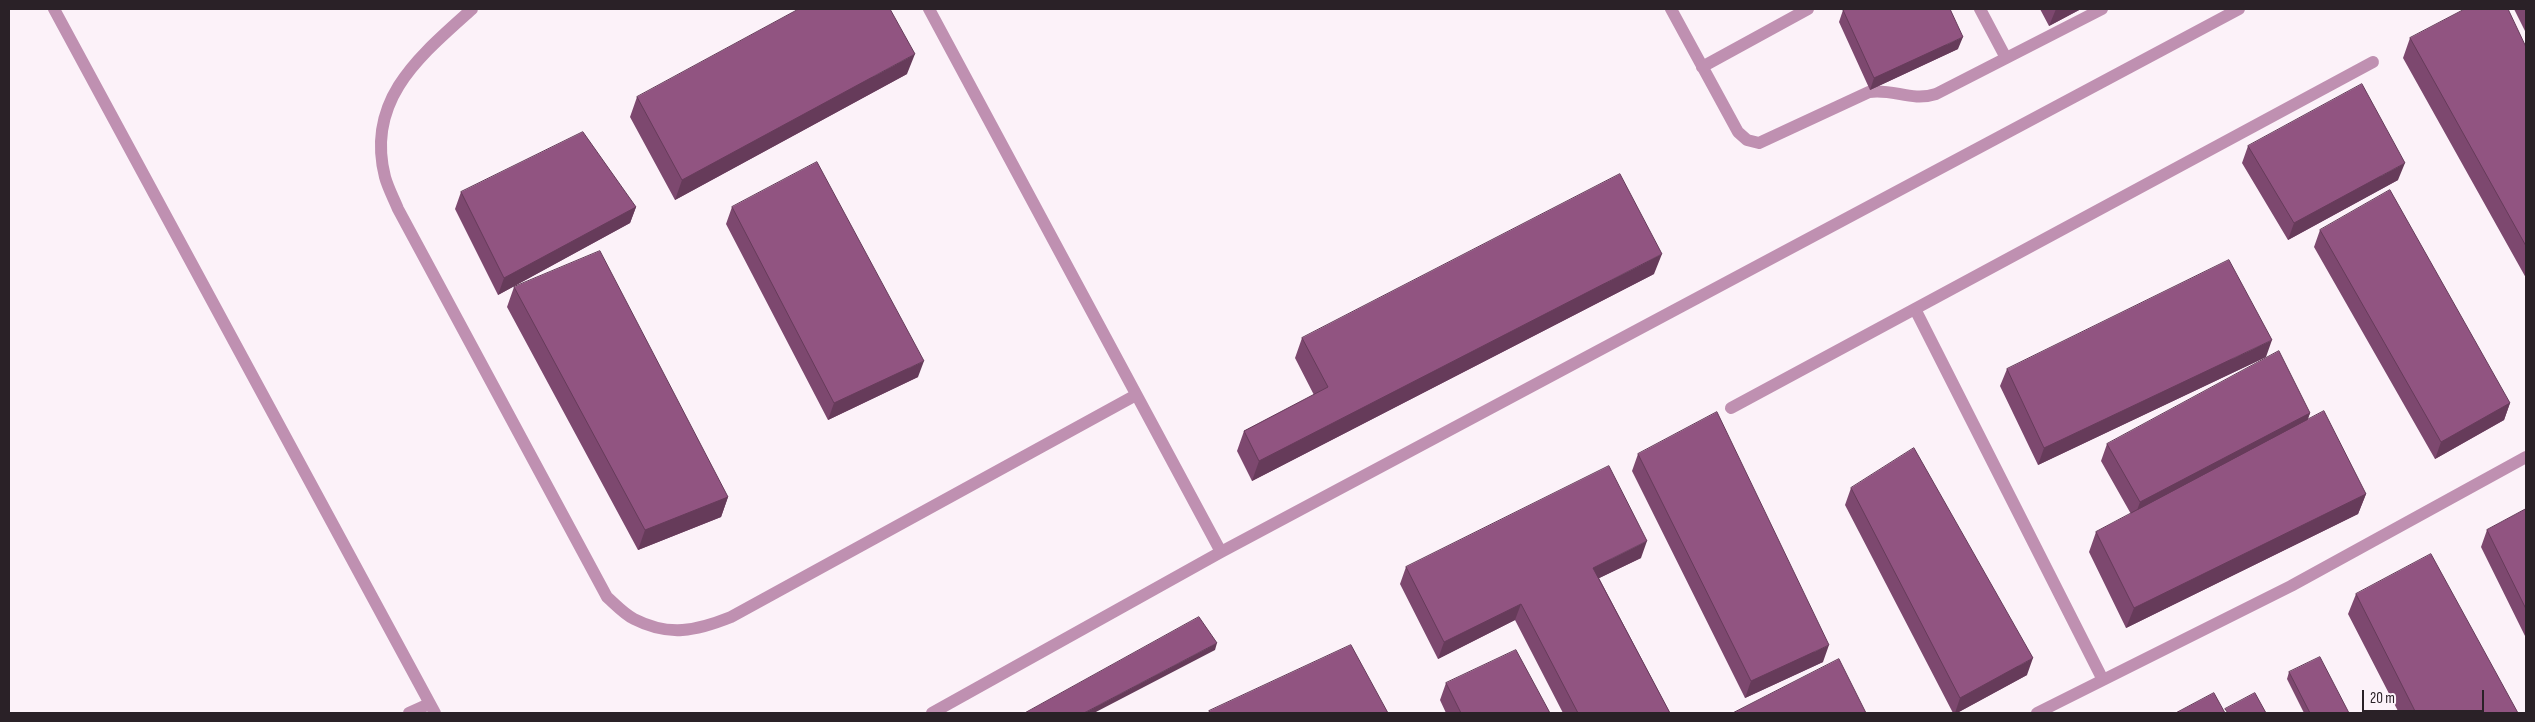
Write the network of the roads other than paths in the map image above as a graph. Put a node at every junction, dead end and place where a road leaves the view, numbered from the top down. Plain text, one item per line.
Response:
1 (54, 9) edge
2 (472, 9) edge
3 (929, 9) edge
4 (1670, 9) edge
5 (1808, 9) edge
6 (1980, 9) edge
7 (2102, 9) edge
8 (2239, 9) edge
9 (2006, 58) junction
10 (2373, 62) dead end
11 (1702, 67) junction
12 (1915, 309) junction
13 (1136, 395) junction
14 (1731, 408) dead end
15 (2526, 457) edge
16 (1221, 552) junction
17 (2103, 680) junction
18 (432, 709) edge
19 (939, 712) edge
20 (409, 713) edge
21 (2037, 713) edge

1 - 18 lane
2 - 13 lane
3 - 13 lane
4 - 11 lane
5 - 11 lane
6 - 9 lane
7 - 9 lane
8 - 16 lane
9 - 11 lane
10 - 12 lane
12 - 14 lane
12 - 17 lane
13 - 16 lane
15 - 17 lane
16 - 19 lane
17 - 21 lane
18 - 20 lane

